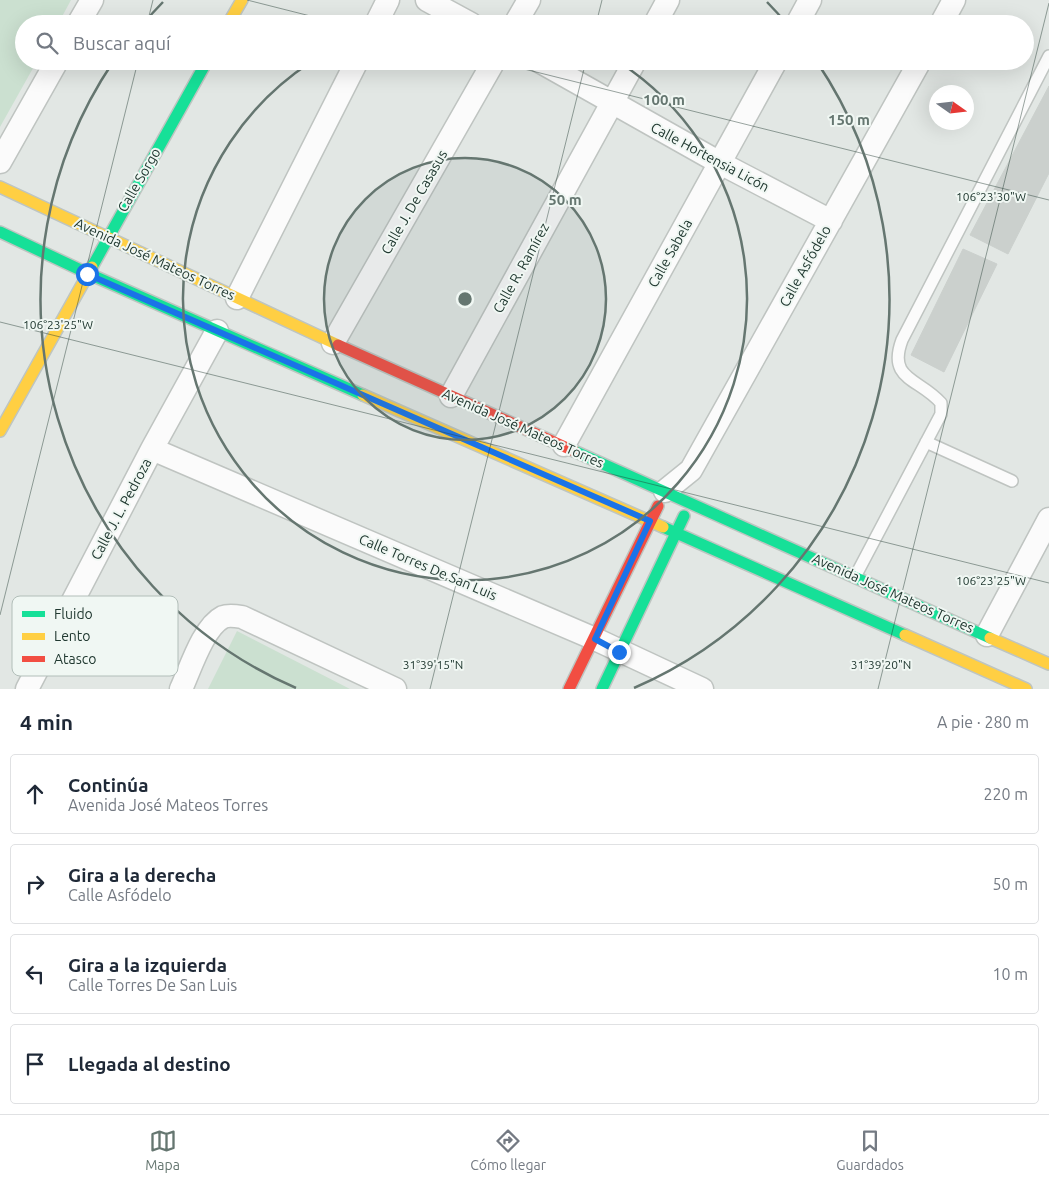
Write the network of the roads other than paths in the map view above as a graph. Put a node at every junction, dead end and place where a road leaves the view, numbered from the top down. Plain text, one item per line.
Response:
1 (92, 0) edge
2 (242, 0) edge
3 (388, 0) edge
4 (427, 0) edge
5 (528, 0) edge
6 (668, 0) edge
7 (810, 0) edge
8 (954, 0) edge
9 (83, 15) edge
10 (233, 15) edge
11 (380, 15) edge
12 (454, 15) edge
13 (520, 15) edge
14 (660, 15) edge
15 (802, 15) edge
16 (946, 15) edge
17 (1049, 56) edge
18 (52, 70) edge
19 (202, 70) edge
20 (352, 70) edge
21 (489, 70) edge
22 (555, 70) edge
23 (629, 70) edge
24 (771, 70) edge
25 (915, 70) edge
26 (612, 103) junction
27 (0, 162) edge
28 (720, 163) junction
29 (0, 187) edge
30 (831, 221) junction
31 (0, 232) edge
32 (107, 236) junction
33 (87, 274) junction
34 (237, 298) junction
35 (217, 331) junction
36 (333, 343) junction
37 (451, 396) junction
38 (0, 431) edge
39 (926, 442) junction
40 (564, 445) junction
41 (152, 449) junction
42 (691, 470) junction
43 (1012, 481) dead end
44 (666, 491) junction
45 (691, 503) junction
46 (650, 521) junction
47 (1048, 524) edge
48 (676, 532) junction
49 (856, 575) junction
50 (75, 596) edge
51 (987, 635) junction
52 (595, 639) junction
53 (619, 652) junction
54 (1049, 664) edge
55 (34, 676) edge
56 (27, 689) edge
57 (180, 689) edge
58 (395, 689) edge
59 (569, 689) edge
60 (602, 689) edge
61 (702, 689) edge
62 (1026, 689) edge

1 - 9 street
2 - 10 street
3 - 11 street
4 - 12 street
5 - 13 street
6 - 14 street
7 - 15 street
8 - 16 street
17 - 39 lane
18 - 27 street
19 - 32 street, Calle Sorgo
20 - 34 street
21 - 36 street, Calle J. De Casasus
22 - 26 street, Calle Hortensia Licón
23 - 26 street, Calle R. Ramírez
24 - 28 street, Calle Sabela
25 - 30 street, Calle Asfódelo
26 - 28 street, Calle Hortensia Licón
26 - 37 street, Calle R. Ramírez
28 - 30 street, Calle Hortensia Licón
28 - 40 street, Calle Sabela
29 - 32 street, Avenida José Mateos Torres
30 - 42 street, Calle Asfódelo
31 - 33 street
32 - 33 street, Calle Sorgo
32 - 34 street, Avenida José Mateos Torres
33 - 35 street
33 - 38 street, Calle Sorgo
34 - 36 street, Avenida José Mateos Torres
35 - 41 street, Calle J. L. Pedroza
35 - 46 street
36 - 37 street, Avenida José Mateos Torres
37 - 40 street, Avenida José Mateos Torres
39 - 43 lane
39 - 49 lane
40 - 44 street, Avenida José Mateos Torres
41 - 50 street, Calle J. L. Pedroza
41 - 52 street, Calle Torres De San Luis
42 - 44 street, Calle Asfódelo
42 - 45 street, Calle Asfódelo
44 - 45 street, Avenida José Mateos Torres
44 - 46 street, Calle Asfódelo
45 - 48 street, Calle Asfódelo
45 - 49 street, Avenida José Mateos Torres
46 - 48 street
46 - 52 street, Calle Asfódelo
47 - 51 street
48 - 53 street, Calle Asfódelo
48 - 62 street
49 - 51 street, Avenida José Mateos Torres
51 - 54 street, Avenida José Mateos Torres
52 - 53 street, Calle Torres De San Luis
52 - 59 street, Calle Asfódelo
53 - 60 street, Calle Asfódelo
53 - 61 street, Calle Torres De San Luis
55 - 56 street, Calle J. L. Pedroza
57 - 58 street

